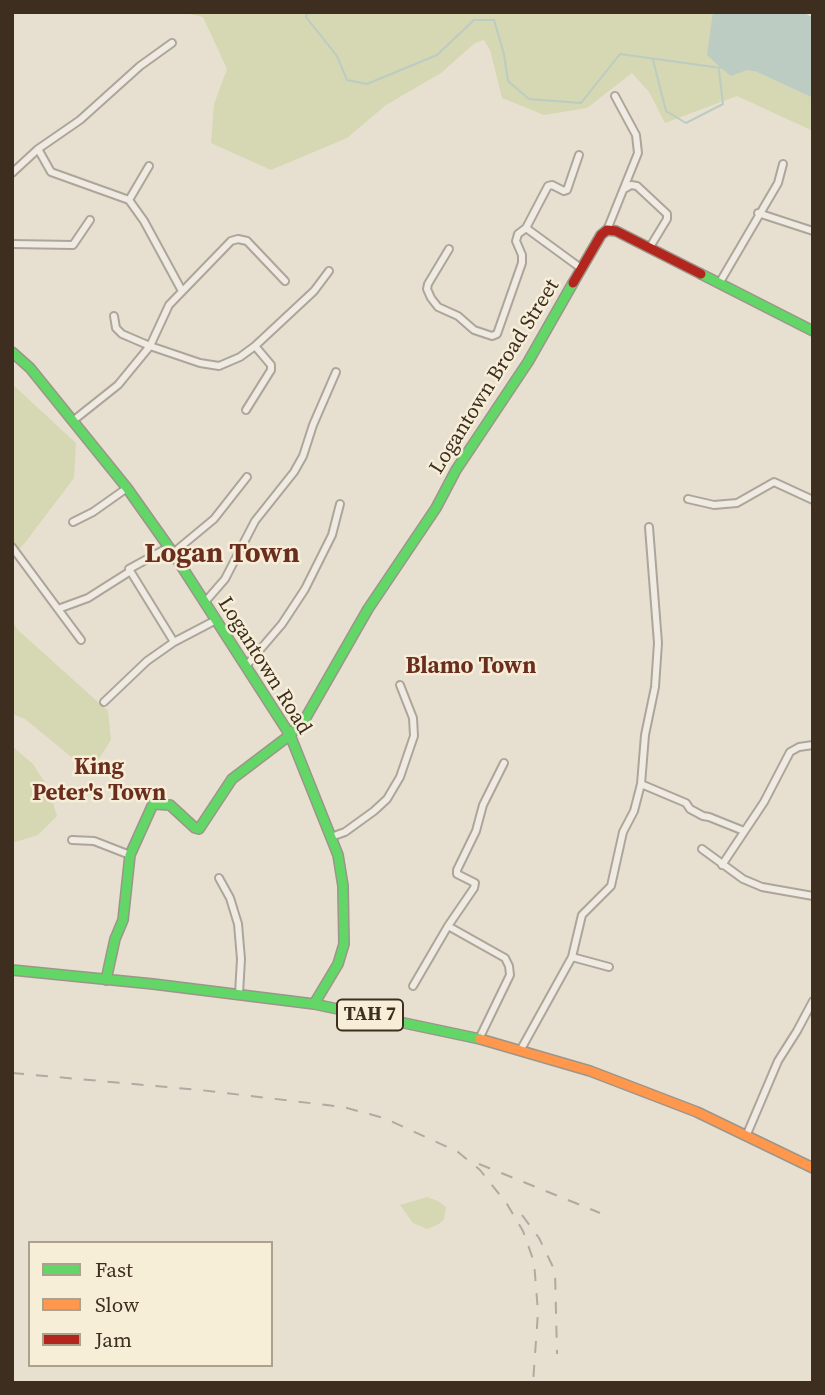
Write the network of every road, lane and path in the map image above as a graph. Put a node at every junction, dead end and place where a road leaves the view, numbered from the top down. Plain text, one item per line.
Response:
1 (172, 43) dead end
2 (615, 96) dead end
3 (38, 149) junction
4 (579, 155) dead end
5 (783, 164) dead end
6 (149, 166) dead end
7 (12, 173) edge
8 (626, 188) junction
9 (128, 200) junction
10 (758, 213) junction
11 (90, 220) dead end
12 (526, 228) junction
13 (607, 230) junction
14 (813, 231) edge
15 (12, 244) edge
16 (650, 247) junction
17 (449, 248) dead end
18 (582, 269) junction
19 (329, 271) dead end
20 (285, 281) dead end
21 (720, 282) junction
22 (182, 290) junction
23 (114, 316) dead end
24 (813, 331) edge
25 (150, 346) junction
26 (255, 346) junction
27 (12, 352) edge
28 (337, 372) dead end
29 (246, 410) dead end
30 (74, 421) junction
31 (247, 477) dead end
32 (127, 488) junction
33 (688, 499) dead end
34 (813, 500) edge
35 (341, 504) dead end
36 (73, 522) dead end
37 (649, 527) dead end
38 (12, 547) edge
39 (171, 550) junction
40 (20, 559) junction
41 (12, 564) edge
42 (129, 572) junction
43 (205, 603) junction
44 (58, 609) junction
45 (216, 620) junction
46 (80, 639) dead end
47 (174, 642) junction
48 (246, 666) junction
49 (400, 685) dead end
50 (104, 702) dead end
51 (290, 735) junction
52 (813, 745) edge
53 (504, 763) dead end
54 (640, 784) junction
55 (744, 831) junction
56 (331, 838) junction
57 (72, 840) dead end
58 (702, 849) dead end
59 (130, 855) junction
60 (722, 865) junction
61 (219, 878) dead end
62 (813, 896) edge
63 (448, 926) junction
64 (572, 957) junction
65 (609, 967) dead end
66 (12, 970) edge
67 (106, 980) junction
68 (413, 986) dead end
69 (239, 994) junction
70 (813, 1001) edge
71 (314, 1004) junction
72 (479, 1039) junction
73 (520, 1051) junction
74 (747, 1134) junction
75 (813, 1168) edge

1 - 3 street
2 - 8 street
3 - 7 street
3 - 9 street
4 - 12 street
5 - 10 street
6 - 9 street
8 - 13 street
8 - 16 street
9 - 22 street
10 - 14 street
10 - 21 street
11 - 15 street
12 - 17 street
12 - 18 street
13 - 16 main road
13 - 18 main road, Logantown Broad Street
16 - 21 main road
18 - 51 main road, Logantown Broad Street
19 - 26 street
20 - 22 street
21 - 24 main road
22 - 25 street
23 - 25 street
25 - 26 street
25 - 30 street
26 - 29 street
27 - 30 main road, Logantown Road
28 - 43 street
30 - 32 main road, Logantown Road
31 - 39 street
32 - 36 street
32 - 39 main road, Logantown Road
33 - 34 street
35 - 48 street
37 - 54 street
38 - 40 street
39 - 42 street
39 - 43 main road, Logantown Road
40 - 41 street
40 - 44 street
42 - 44 street
42 - 47 street
43 - 45 main road, Logantown Road
44 - 46 street
45 - 47 street
45 - 48 main road, Logantown Road
47 - 50 street
48 - 51 main road, Logantown Road
49 - 56 street
51 - 56 main road, Logantown Road
51 - 59 main road, Logantown Broad Street
52 - 55 street
53 - 63 street
54 - 55 street
54 - 64 street
55 - 60 street
56 - 71 main road, Logantown Road
57 - 59 street
58 - 60 street
59 - 67 main road
60 - 62 street
61 - 69 street
63 - 68 street
63 - 72 street
64 - 65 street
64 - 73 street
66 - 67 main road, TAH 7
67 - 69 main road, TAH 7
69 - 71 main road, TAH 7
70 - 74 street
71 - 72 main road, TAH 7
72 - 73 main road, TAH 7
73 - 74 main road, TAH 7
74 - 75 main road, TAH 7

